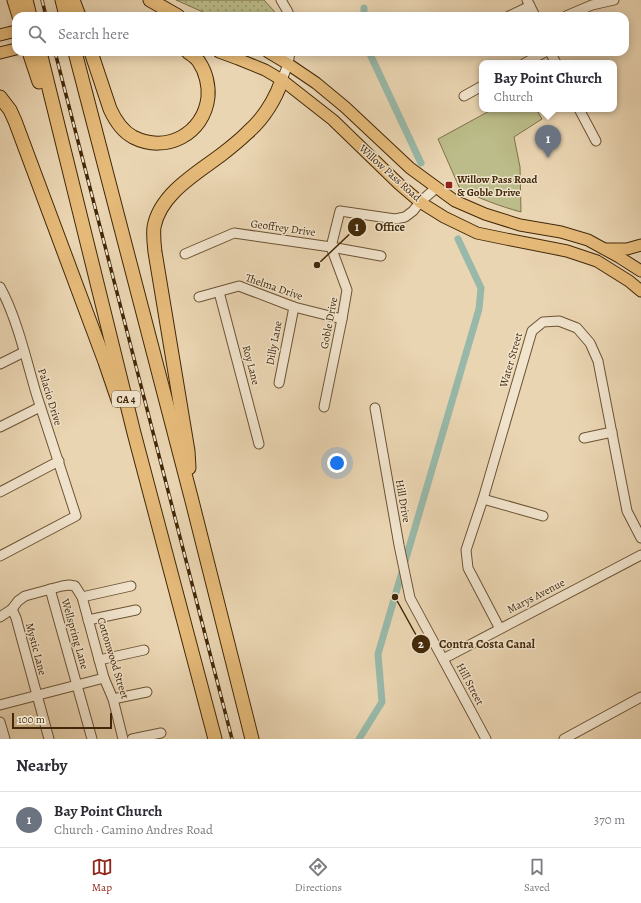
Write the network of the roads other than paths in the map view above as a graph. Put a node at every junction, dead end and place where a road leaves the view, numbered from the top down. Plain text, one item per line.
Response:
1 (62, 0) edge
2 (73, 0) edge
3 (150, 0) edge
4 (280, 0) edge
5 (614, 0) edge
6 (529, 3) edge
7 (65, 12) edge
8 (78, 12) edge
9 (171, 12) edge
10 (287, 12) edge
11 (515, 12) edge
12 (575, 12) edge
13 (12, 32) edge
14 (0, 35) edge
15 (12, 50) edge
16 (0, 53) edge
17 (36, 56) edge
18 (77, 56) edge
19 (92, 56) edge
20 (192, 56) edge
21 (230, 56) edge
22 (275, 56) edge
23 (289, 56) edge
24 (288, 64) junction
25 (282, 80) junction
26 (479, 88) edge
27 (464, 96) dead end
28 (0, 97) edge
29 (581, 112) edge
30 (596, 141) dead end
31 (436, 188) junction
32 (420, 202) junction
33 (641, 245) edge
34 (331, 247) junction
35 (605, 249) junction
36 (185, 254) dead end
37 (381, 256) dead end
38 (640, 268) edge
39 (629, 281) junction
40 (0, 286) edge
41 (641, 291) edge
42 (219, 292) junction
43 (199, 297) dead end
44 (3, 299) edge
45 (294, 307) junction
46 (342, 319) junction
47 (24, 352) junction
48 (0, 364) edge
49 (279, 383) dead end
50 (40, 406) junction
51 (324, 407) dead end
52 (374, 408) dead end
53 (0, 428) edge
54 (612, 432) junction
55 (134, 433) junction
56 (584, 438) dead end
57 (259, 444) dead end
58 (59, 461) junction
59 (0, 492) edge
60 (191, 497) junction
61 (483, 499) junction
62 (543, 516) dead end
63 (641, 538) edge
64 (641, 555) edge
65 (0, 556) edge
66 (131, 586) dead end
67 (50, 589) junction
68 (82, 596) junction
69 (410, 598) joint
70 (12, 609) junction
71 (136, 610) dead end
72 (0, 617) edge
73 (88, 620) junction
74 (500, 629) junction
75 (144, 650) dead end
76 (443, 659) junction
77 (99, 660) junction
78 (104, 678) junction
79 (77, 685) junction
80 (147, 692) dead end
81 (37, 696) junction
82 (641, 697) edge
83 (113, 699) junction
84 (0, 705) edge
85 (0, 722) edge
86 (161, 733) dead end
87 (5, 739) edge
88 (49, 739) edge
89 (92, 739) edge
90 (123, 739) edge
91 (132, 739) edge
92 (215, 739) edge
93 (252, 739) edge
94 (486, 739) edge
95 (564, 739) edge

1 - 7 highway
2 - 8 highway
3 - 9 highway
4 - 10 street
5 - 12 street
6 - 11 street
13 - 14 main road
15 - 16 main road
17 - 55 highway, CA 4
18 - 60 highway
19 - 20 highway
21 - 25 main road, Willow Pass Road
22 - 24 main road, Willow Pass Road
23 - 24 street
24 - 25 street
24 - 31 main road, Willow Pass Road
25 - 32 main road, Willow Pass Road
25 - 60 highway
26 - 27 street
28 - 55 highway
29 - 30 street
31 - 32 street
31 - 35 main road, Willow Pass Road
32 - 34 street
32 - 39 main road, Willow Pass Road
33 - 35 main road
34 - 36 street, Geoffrey Drive
34 - 37 street, Geoffrey Drive
34 - 46 street, Goble Drive
35 - 38 main road, Willow Pass Road
38 - 39 street
39 - 41 main road, Willow Pass Road
40 - 44 street, Palacio Drive
42 - 43 street, Thelma Drive
42 - 45 street, Thelma Drive
42 - 57 street, Roy Lane
44 - 47 street, Palacio Drive
45 - 46 street, Thelma Drive
45 - 49 street, Dilly Lane
46 - 51 street, Goble Drive
47 - 48 street
47 - 50 street, Palacio Drive
50 - 53 street
50 - 58 street, Palacio Drive
52 - 69 street, Hill Drive
54 - 56 street
54 - 61 street, Water Street
54 - 63 street, Water Street
55 - 92 highway, CA 4
58 - 59 street
58 - 65 street, Palacio Drive
60 - 93 highway
61 - 62 street
61 - 74 street, Water Street
64 - 74 street, Marys Avenue
66 - 68 street
67 - 68 street, Cottonwood Street
67 - 70 street
67 - 79 street, Wellspring Lane
68 - 73 street, Cottonwood Street
69 - 76 street, Hill Street
70 - 72 street
70 - 81 street, Mystic Lane
71 - 73 street
73 - 77 street, Cottonwood Street
74 - 76 street, Marys Avenue
75 - 77 street
76 - 94 street, Hill Street
77 - 78 street, Cottonwood Street
78 - 79 street
78 - 83 street, Cottonwood Street
79 - 81 street
79 - 89 street, Wellspring Lane
80 - 83 street
81 - 84 street
81 - 88 street, Mystic Lane
82 - 95 street
83 - 90 street, Cottonwood Street
85 - 87 street
86 - 91 street

